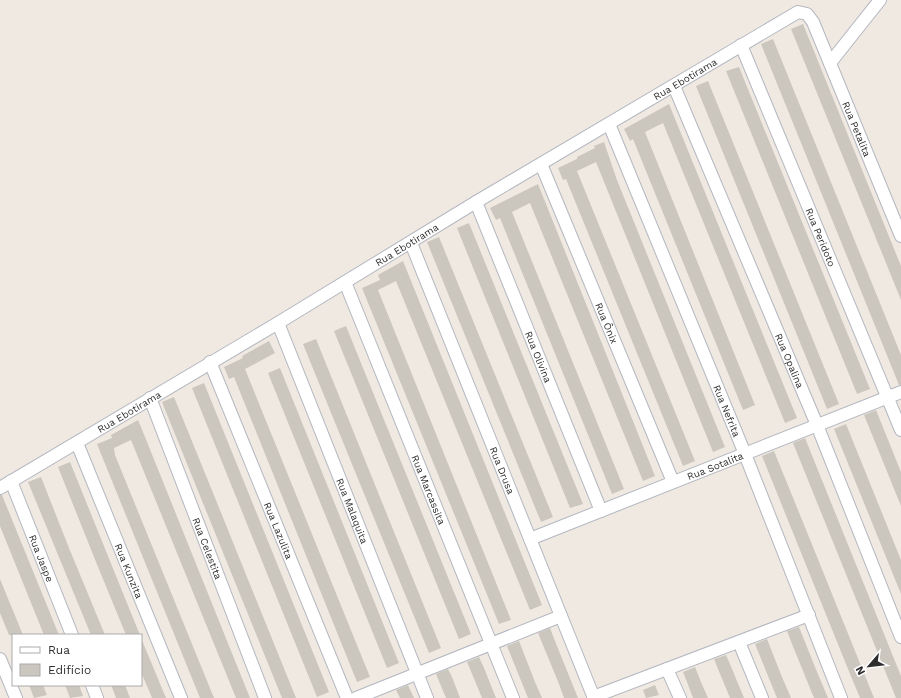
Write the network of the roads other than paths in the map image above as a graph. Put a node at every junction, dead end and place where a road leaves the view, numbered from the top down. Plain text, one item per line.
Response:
1 (880, 0) edge
2 (813, 22) joint
3 (742, 45) junction
4 (830, 63) junction
5 (674, 86) junction
6 (610, 124) junction
7 (541, 164) junction
8 (476, 202) junction
9 (901, 236) edge
10 (411, 243) junction
11 (345, 282) junction
12 (278, 323) junction
13 (210, 362) junction
14 (901, 392) edge
15 (888, 397) junction
16 (150, 398) junction
17 (816, 425) junction
18 (901, 430) edge
19 (77, 443) junction
20 (745, 454) junction
21 (11, 481) junction
22 (673, 482) junction
23 (0, 488) edge
24 (601, 511) junction
25 (530, 539) junction
26 (809, 615) junction
27 (561, 616) junction
28 (72, 634) edge
29 (901, 638) edge
30 (739, 642) junction
31 (491, 644) junction
32 (0, 659) edge
33 (667, 669) junction
34 (417, 674) junction
35 (92, 686) edge
36 (16, 698) edge
37 (97, 698) edge
38 (181, 698) edge
39 (265, 698) edge
40 (347, 698) edge
41 (356, 698) edge
42 (426, 698) edge
43 (513, 698) edge
44 (594, 698) edge
45 (680, 698) edge
46 (762, 698) edge
47 (842, 698) edge

1 - 4 street
2 - 3 street, Rua Ebotirama
2 - 4 street, Rua Petalita
3 - 5 street, Rua Ebotirama
3 - 15 street, Rua Peridoto
4 - 9 street, Rua Petalita
5 - 6 street, Rua Ebotirama
5 - 17 street, Rua Opalina
6 - 7 street, Rua Ebotirama
6 - 20 street, Rua Nefrita
7 - 8 street, Rua Ebotirama
7 - 22 street, Rua Ônix
8 - 10 street, Rua Ebotirama
8 - 24 street, Rua Olivina
10 - 11 street, Rua Ebotirama
10 - 25 street, Rua Drusa
11 - 12 street, Rua Ebotirama
11 - 31 street, Rua Marcassita
12 - 13 street, Rua Ebotirama
12 - 34 street, Rua Malaquita
13 - 16 street, Rua Ebotirama
13 - 40 street, Rua Lazulita
14 - 15 street, Rua Sotalita
15 - 17 street, Rua Sotalita
15 - 18 street, Rua Peridoto
16 - 19 street, Rua Ebotirama
16 - 39 street, Rua Celestita
17 - 20 street, Rua Sotalita
17 - 29 street, Rua Opalina
19 - 21 street, Rua Ebotirama
19 - 38 street, Rua Kunzita
20 - 22 street, Rua Sotalita
20 - 26 street, Rua Nefrita
21 - 23 street, Rua Ebotirama
21 - 28 street, Rua Jaspe
22 - 24 street, Rua Sotalita
24 - 25 street, Rua Sotalita
25 - 27 street, Rua Drusa
26 - 30 street
26 - 47 street, Rua Nefrita
27 - 31 street
27 - 44 street, Rua Drusa
30 - 33 street
30 - 46 street
31 - 34 street
31 - 43 street, Rua Marcassita
32 - 36 street
33 - 44 street
33 - 45 street
34 - 41 street
34 - 42 street, Rua Malaquita
35 - 37 street

